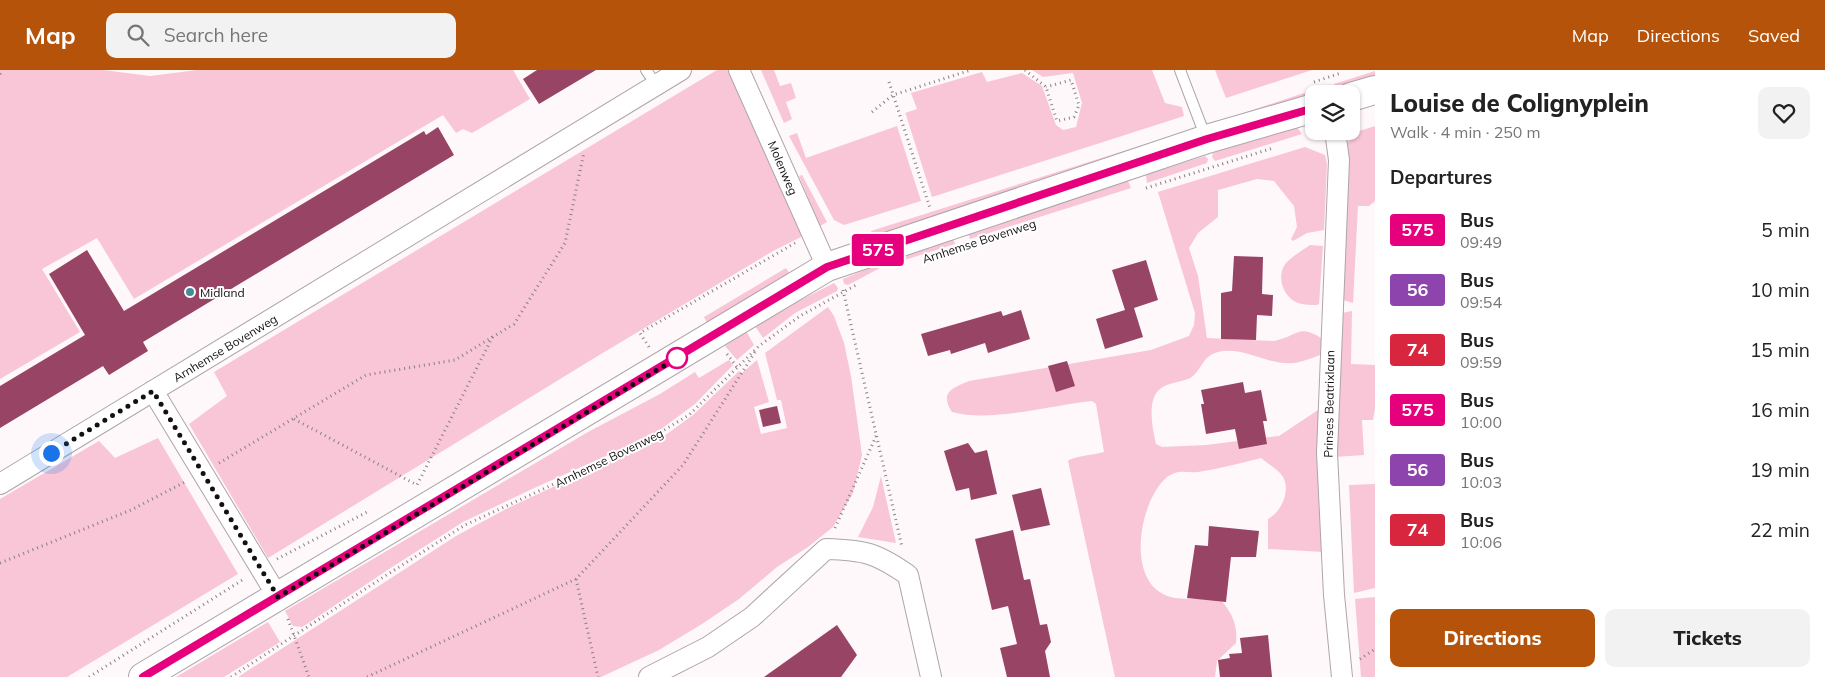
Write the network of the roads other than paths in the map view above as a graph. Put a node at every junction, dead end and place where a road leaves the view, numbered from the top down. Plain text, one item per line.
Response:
1 (681, 70) edge
2 (739, 70) edge
3 (1180, 70) edge
4 (652, 78) edge
5 (1375, 90) edge
6 (1360, 94) edge
7 (1305, 111) edge
8 (1207, 139) junction
9 (1336, 140) edge
10 (827, 267) junction
11 (153, 391) junction
12 (0, 484) edge
13 (278, 597) junction
14 (143, 677) edge
15 (648, 677) edge
16 (931, 677) edge
17 (1342, 677) edge

1 - 4 street, Arnhemse Bovenweg
2 - 10 street, Molenweg
3 - 8 lane
4 - 11 street, Arnhemse Bovenweg
5 - 6 main road
7 - 8 main road, Arnhemse Bovenweg
8 - 10 main road, Arnhemse Bovenweg
9 - 17 street, Prinses Beatrixlaan
10 - 13 main road, Arnhemse Bovenweg
11 - 12 street, Arnhemse Bovenweg
11 - 13 street
13 - 14 main road, Arnhemse Bovenweg
15 - 16 street

